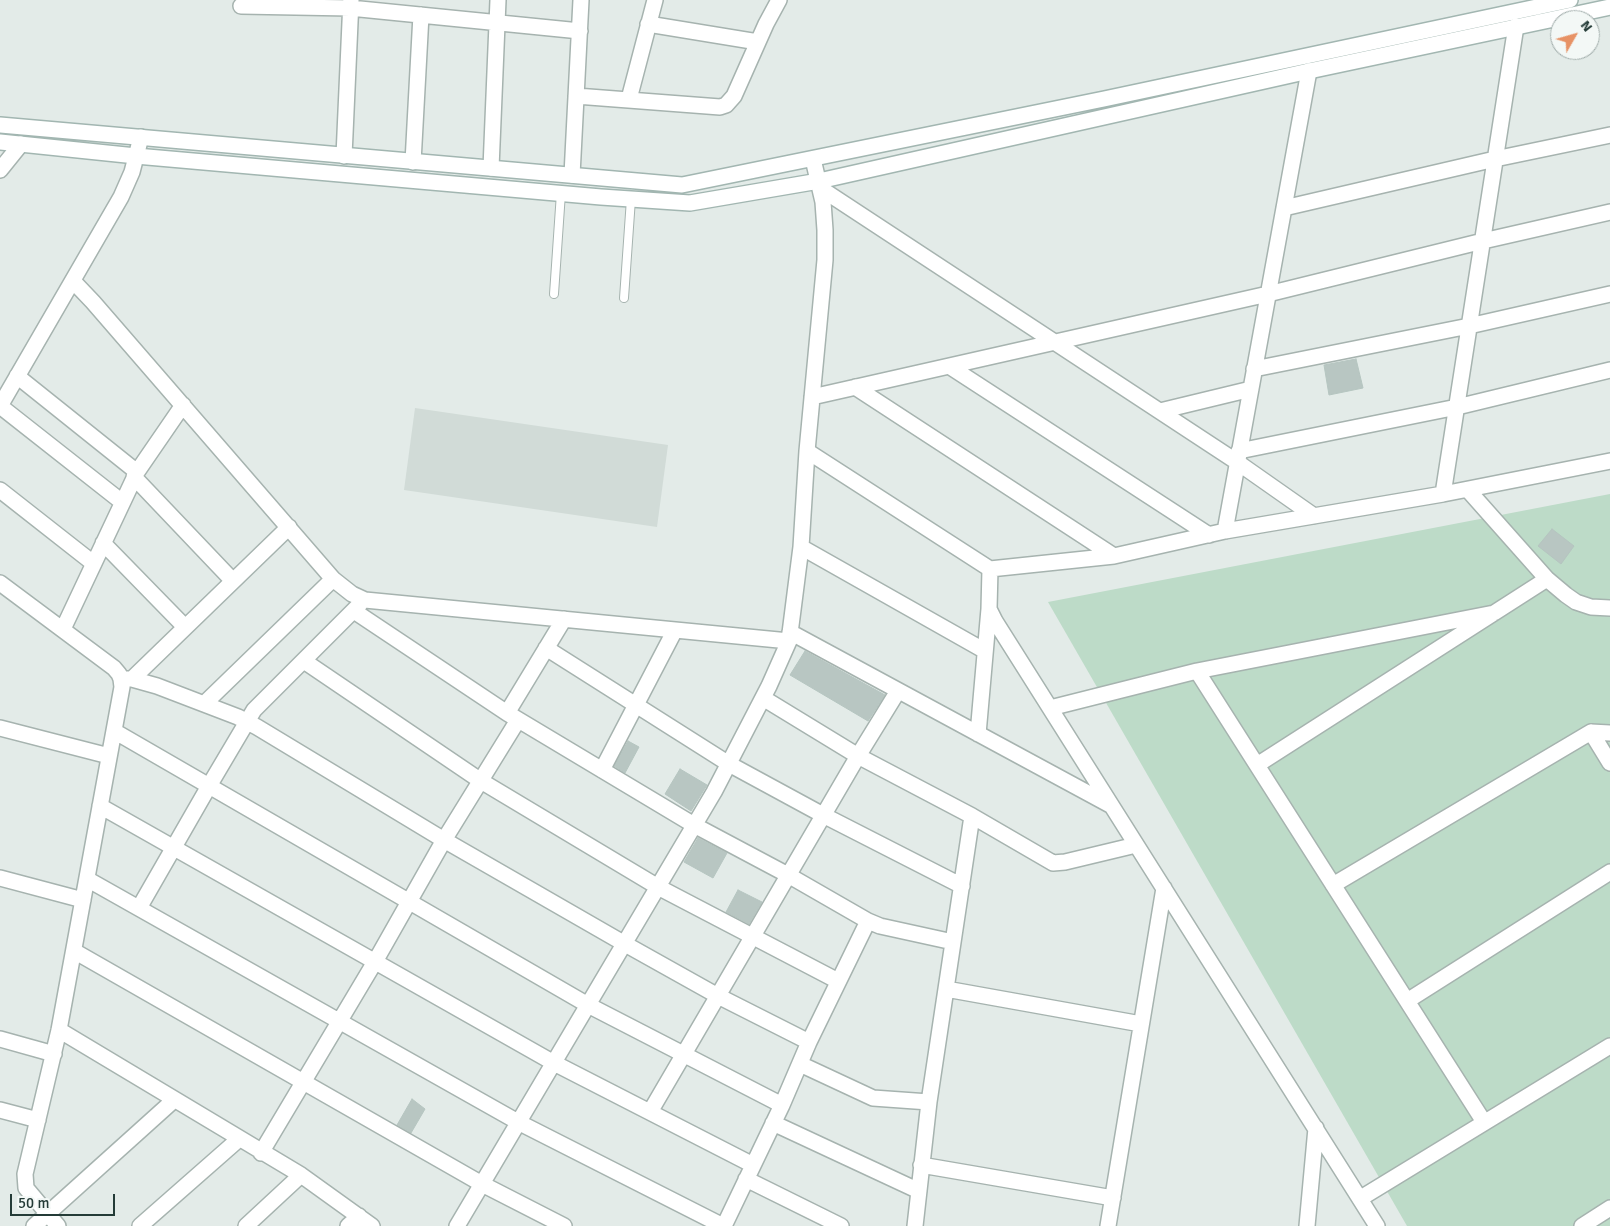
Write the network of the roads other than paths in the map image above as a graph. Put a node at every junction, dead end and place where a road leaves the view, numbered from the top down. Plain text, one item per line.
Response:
1 (498, 0) edge
2 (581, 0) edge
3 (656, 0) edge
4 (779, 0) edge
5 (1570, 0) edge
6 (351, 4) edge
7 (241, 6) dead end
8 (1610, 7) edge
9 (421, 15) junction
10 (497, 22) junction
11 (648, 24) junction
12 (1516, 26) junction
13 (580, 31) junction
14 (758, 42) junction
15 (1309, 71) junction
16 (576, 96) junction
17 (629, 100) junction
18 (0, 124) edge
19 (1610, 136) edge
20 (140, 137) junction
21 (0, 142) edge
22 (21, 144) junction
23 (136, 156) junction
24 (344, 156) junction
25 (813, 159) junction
26 (1495, 159) junction
27 (414, 162) junction
28 (491, 168) junction
29 (0, 170) edge
30 (572, 175) junction
31 (820, 185) junction
32 (561, 193) junction
33 (631, 199) junction
34 (1284, 208) junction
35 (1610, 212) edge
36 (1482, 241) junction
37 (73, 281) junction
38 (554, 294) dead end
39 (1268, 294) junction
40 (1610, 294) edge
41 (624, 298) dead end
42 (1469, 326) junction
43 (1056, 343) junction
44 (949, 366) junction
45 (1254, 369) junction
46 (1610, 370) edge
47 (17, 376) junction
48 (856, 387) junction
49 (1251, 389) junction
50 (812, 397) junction
51 (1, 401) edge
52 (183, 405) junction
53 (1457, 407) junction
54 (1160, 411) junction
55 (807, 451) junction
56 (1238, 457) junction
57 (1610, 461) edge
58 (136, 475) junction
59 (0, 490) edge
60 (1468, 490) junction
61 (1443, 494) junction
62 (122, 502) junction
63 (1314, 516) junction
64 (288, 527) junction
65 (1224, 531) junction
66 (1209, 534) junction
67 (103, 543) junction
68 (801, 547) junction
69 (1114, 556) junction
70 (93, 563) junction
71 (990, 569) junction
72 (333, 578) junction
73 (1547, 579) junction
74 (233, 581) junction
75 (0, 583) edge
76 (365, 600) junction
77 (1610, 608) edge
78 (989, 609) junction
79 (354, 611) junction
80 (1494, 613) junction
81 (564, 619) junction
82 (185, 627) junction
83 (63, 629) junction
84 (675, 630) junction
85 (789, 637) junction
86 (546, 648) junction
87 (986, 651) junction
88 (304, 661) junction
89 (1197, 671) junction
90 (126, 679) junction
91 (898, 691) junction
92 (763, 698) junction
93 (204, 704) junction
94 (636, 705) junction
95 (1050, 708) junction
96 (513, 716) junction
97 (247, 721) junction
98 (0, 728) edge
99 (114, 731) junction
100 (1591, 732) junction
101 (1610, 732) edge
102 (978, 734) junction
103 (109, 756) junction
104 (858, 756) junction
105 (1610, 763) edge
106 (729, 764) junction
107 (1257, 765) junction
108 (602, 770) junction
109 (481, 781) junction
110 (209, 786) junction
111 (100, 806) junction
112 (1111, 806) junction
113 (823, 815) junction
114 (972, 816) junction
115 (694, 825) junction
116 (444, 840) junction
117 (1136, 844) junction
118 (174, 848) junction
119 (1610, 872) edge
120 (788, 876) junction
121 (0, 878) edge
122 (87, 878) junction
123 (1333, 885) junction
124 (962, 886) junction
125 (658, 887) junction
126 (1164, 888) junction
127 (83, 900) junction
128 (409, 903) junction
129 (139, 908) junction
130 (868, 921) junction
131 (752, 937) junction
132 (953, 942) junction
133 (625, 944) junction
134 (74, 951) junction
135 (376, 960) junction
136 (838, 981) junction
137 (946, 988) junction
138 (718, 996) junction
139 (1407, 1001) junction
140 (588, 1005) junction
141 (339, 1022) junction
142 (1141, 1024) junction
143 (59, 1030) junction
144 (0, 1039) edge
145 (809, 1042) junction
146 (1610, 1046) edge
147 (54, 1054) junction
148 (683, 1054) junction
149 (554, 1063) junction
150 (800, 1064) junction
151 (303, 1082) junction
152 (174, 1100) junction
153 (928, 1102) junction
154 (782, 1105) junction
155 (0, 1110) edge
156 (650, 1112) junction
157 (38, 1120) junction
158 (518, 1122) junction
159 (1484, 1122) junction
160 (773, 1123) junction
161 (1316, 1128) junction
162 (238, 1139) junction
163 (261, 1153) junction
164 (922, 1164) junction
165 (750, 1172) junction
166 (301, 1175) junction
167 (482, 1184) junction
168 (918, 1191) junction
169 (1113, 1198) junction
170 (1361, 1198) junction
171 (1610, 1208) edge
172 (48, 1214) junction
173 (354, 1221) edge
174 (34, 1226) edge
175 (58, 1226) edge
176 (140, 1226) edge
177 (246, 1226) edge
178 (372, 1226) edge
179 (457, 1226) edge
180 (564, 1226) edge
181 (723, 1226) edge
182 (841, 1226) edge
183 (914, 1226) edge
184 (1108, 1226) edge
185 (1307, 1226) edge
186 (1378, 1226) edge
187 (1582, 1226) edge

1 - 10 street
2 - 13 street
3 - 11 street
4 - 14 street
5 - 25 street
6 - 7 street
6 - 9 street
6 - 24 street
8 - 12 street
9 - 10 street
9 - 27 street
10 - 13 street
10 - 28 street
11 - 14 street
11 - 17 street
12 - 15 street
12 - 26 street
13 - 16 street
14 - 17 street
15 - 31 street
15 - 34 street
16 - 17 street
16 - 30 street
18 - 20 street
19 - 26 street
20 - 23 street
20 - 24 street
21 - 22 street
22 - 23 street
22 - 29 street
23 - 32 street
23 - 37 street
24 - 27 street
25 - 30 street
25 - 31 street
26 - 34 street
26 - 36 street
27 - 28 street
28 - 30 street
31 - 33 street
31 - 43 street
31 - 50 street
32 - 33 street
32 - 38 lane
33 - 41 lane
34 - 39 street
35 - 36 street
36 - 39 street
36 - 42 street
37 - 47 street
37 - 52 street
39 - 43 street
39 - 45 street
40 - 42 street
42 - 45 street
42 - 53 street
43 - 44 street
43 - 54 street
44 - 48 street
44 - 66 street
45 - 49 street
46 - 53 street
47 - 51 street
47 - 58 street
48 - 50 street
48 - 69 street
49 - 54 street
49 - 56 street
50 - 55 street
51 - 62 street
52 - 58 street
52 - 64 street
53 - 56 street
53 - 61 street
54 - 56 street
55 - 68 street
55 - 71 street
56 - 63 street
56 - 65 street
57 - 60 street
58 - 62 street
58 - 74 street
59 - 70 street
60 - 61 street
60 - 73 street
61 - 63 street
62 - 67 street
63 - 65 street
64 - 72 street
64 - 74 street
65 - 66 street
66 - 69 street
67 - 70 street
67 - 82 street
68 - 85 street
68 - 87 street
69 - 71 street
70 - 83 street
71 - 78 street
72 - 76 street
72 - 93 street
73 - 77 street
73 - 80 street
74 - 82 street
75 - 83 street
76 - 79 street
76 - 81 street
78 - 87 street
78 - 95 street
79 - 88 street
79 - 96 street
80 - 89 street
80 - 107 street
81 - 84 street
81 - 86 street
82 - 90 street
83 - 90 street
84 - 85 street
84 - 94 street
85 - 91 street
85 - 92 street
86 - 94 street
86 - 96 street
87 - 102 street
88 - 97 street
88 - 109 street
89 - 95 street
89 - 107 street
90 - 93 street
90 - 99 street
91 - 102 street
91 - 104 street
92 - 104 street
92 - 106 street
93 - 97 street
94 - 106 street
94 - 108 street
95 - 112 street
96 - 108 street
96 - 109 street
97 - 110 street
97 - 116 street
98 - 103 street
99 - 103 street
99 - 110 street
100 - 101 street
100 - 105 street
100 - 123 street
102 - 112 street
103 - 111 street
104 - 113 street
104 - 114 street
106 - 113 street
106 - 115 street
107 - 123 street
108 - 115 street
109 - 116 street
109 - 125 street
110 - 118 street
110 - 128 street
111 - 118 street
111 - 122 street
112 - 117 street
113 - 120 street
113 - 124 street
114 - 117 street
114 - 124 street
115 - 120 street
115 - 125 street
116 - 128 street
116 - 133 street
117 - 126 street
118 - 129 street
118 - 135 street
119 - 139 street
120 - 130 street
120 - 131 street
121 - 127 street
122 - 127 street
122 - 129 street
123 - 139 street
124 - 132 street
125 - 131 street
125 - 133 street
126 - 142 street
126 - 161 street
127 - 134 street
128 - 135 street
128 - 140 street
129 - 141 street
130 - 132 street
130 - 136 street
131 - 136 street
131 - 138 street
132 - 137 street
133 - 138 street
133 - 140 street
134 - 143 street
134 - 151 street
135 - 141 street
135 - 149 street
136 - 145 street
137 - 142 street
137 - 153 street
138 - 145 street
138 - 148 street
139 - 159 street
140 - 148 street
140 - 149 street
141 - 151 street
141 - 158 street
142 - 169 street
143 - 147 street
143 - 152 street
144 - 147 street
145 - 150 street
146 - 159 street
147 - 157 street
148 - 154 street
148 - 156 street
149 - 156 street
149 - 158 street
150 - 153 street
150 - 154 street
151 - 163 street
151 - 167 street
152 - 162 street
152 - 172 street
153 - 164 street
154 - 160 street
155 - 157 street
156 - 165 street
157 - 172 street
158 - 167 street
158 - 181 street
159 - 170 street
160 - 165 street
160 - 168 street
161 - 170 street
161 - 185 street
162 - 163 street
162 - 176 street
163 - 166 street
164 - 168 street
164 - 169 street
165 - 181 street
165 - 182 street
166 - 173 street
166 - 177 street
167 - 179 street
167 - 180 street
168 - 183 street
169 - 184 street
170 - 186 street
171 - 187 street
172 - 174 street
172 - 175 street
173 - 178 street

